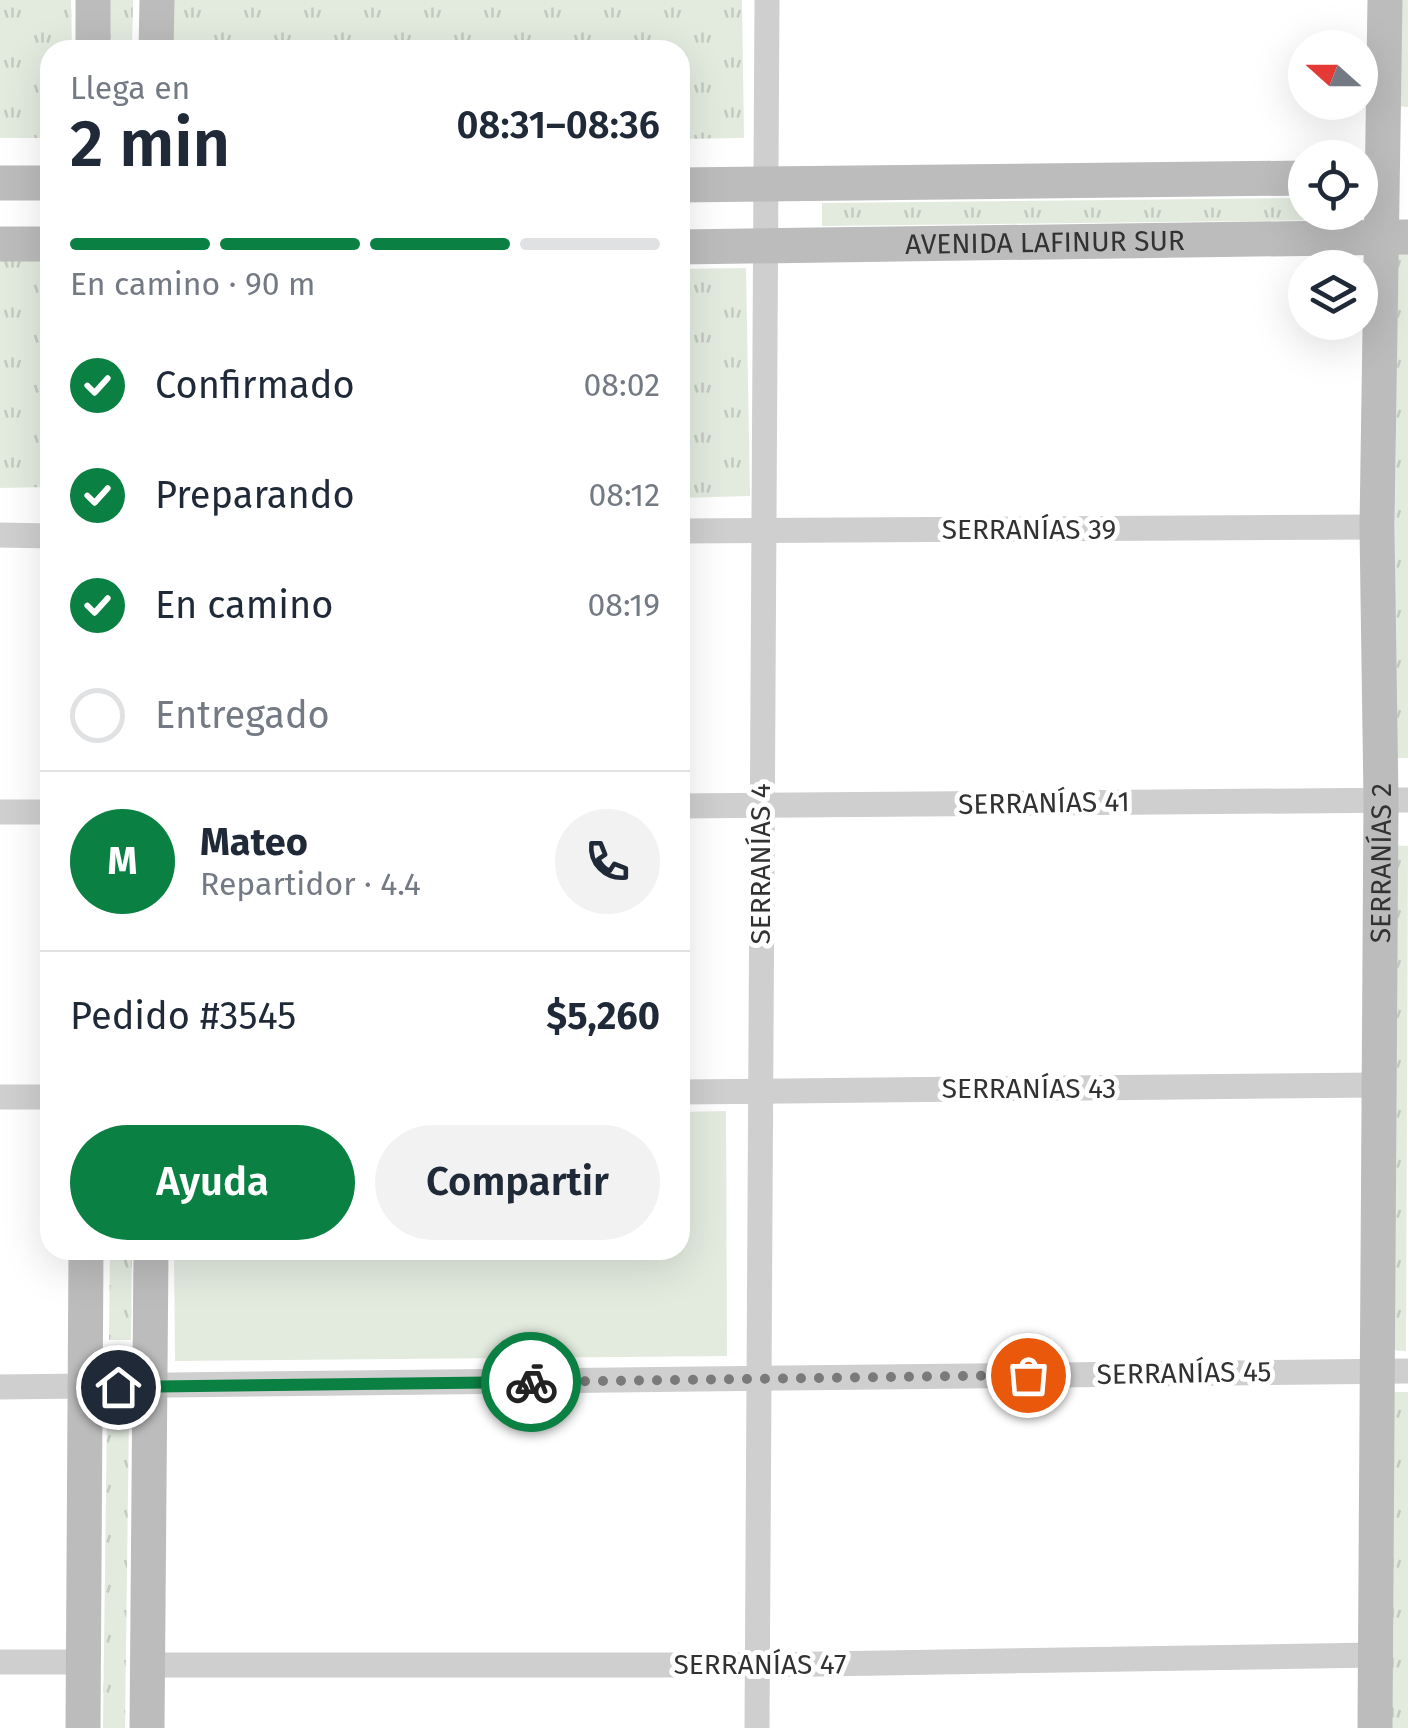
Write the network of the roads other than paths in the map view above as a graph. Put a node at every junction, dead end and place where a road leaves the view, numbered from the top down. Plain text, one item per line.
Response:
1 (93, 0) edge
2 (157, 0) edge
3 (766, 0) edge
4 (1384, 0) edge
5 (93, 40) edge
6 (156, 40) edge
7 (1384, 177) edge
8 (1288, 178) edge
9 (0, 182) edge
10 (40, 183) edge
11 (690, 185) edge
12 (766, 185) junction
13 (1395, 238) edge
14 (0, 244) edge
15 (40, 244) edge
16 (690, 246) edge
17 (765, 247) junction
18 (1378, 526) junction
19 (764, 530) junction
20 (690, 531) edge
21 (0, 536) edge
22 (40, 536) edge
23 (1394, 800) edge
24 (690, 806) edge
25 (760, 806) junction
26 (0, 812) edge
27 (40, 812) edge
28 (1377, 1085) junction
29 (760, 1090) junction
30 (690, 1092) edge
31 (0, 1097) edge
32 (40, 1097) edge
33 (86, 1260) edge
34 (151, 1260) edge
35 (1392, 1370) edge
36 (758, 1378) junction
37 (0, 1387) edge
38 (87, 1387) junction
39 (148, 1387) junction
40 (1374, 1655) junction
41 (0, 1662) edge
42 (83, 1662) junction
43 (757, 1664) junction
44 (147, 1666) junction
45 (83, 1728) edge
46 (146, 1728) edge
47 (756, 1728) edge
48 (1375, 1728) edge

1 - 5 street
2 - 6 street
3 - 12 street, SERRANÍAS 4
4 - 7 street, SERRANÍAS 2
7 - 13 street, SERRANÍAS 2
8 - 12 street
9 - 10 street
11 - 12 street
12 - 17 street, SERRANÍAS 4
13 - 17 street, AVENIDA LAFINUR SUR
13 - 18 street, SERRANÍAS 2
14 - 15 street
16 - 17 street, AVENIDA LAFINUR SUR
17 - 19 street, SERRANÍAS 4
18 - 19 street, SERRANÍAS 39
18 - 23 street, SERRANÍAS 2
19 - 20 street, SERRANÍAS 39
19 - 25 street, SERRANÍAS 4
21 - 22 street
23 - 25 street, SERRANÍAS 41
23 - 28 street, SERRANÍAS 2
24 - 25 street, SERRANÍAS 41
25 - 29 street, SERRANÍAS 4
26 - 27 street
28 - 29 street, SERRANÍAS 43
28 - 35 street, SERRANÍAS 2
29 - 30 street, SERRANÍAS 43
29 - 36 street, SERRANÍAS 4
31 - 32 street
33 - 38 street
34 - 39 street
35 - 36 street, SERRANÍAS 45
35 - 40 street, SERRANÍAS 2
36 - 39 street, SERRANÍAS 45
36 - 43 street, SERRANÍAS 4
37 - 38 street, SERRANÍAS 45
38 - 39 street, SERRANÍAS 45
38 - 42 street
39 - 44 street
40 - 43 street, SERRANÍAS 47
40 - 48 street, SERRANÍAS 2
41 - 42 street
42 - 45 street
43 - 44 street, SERRANÍAS 47
43 - 47 street, SERRANÍAS 4
44 - 46 street

